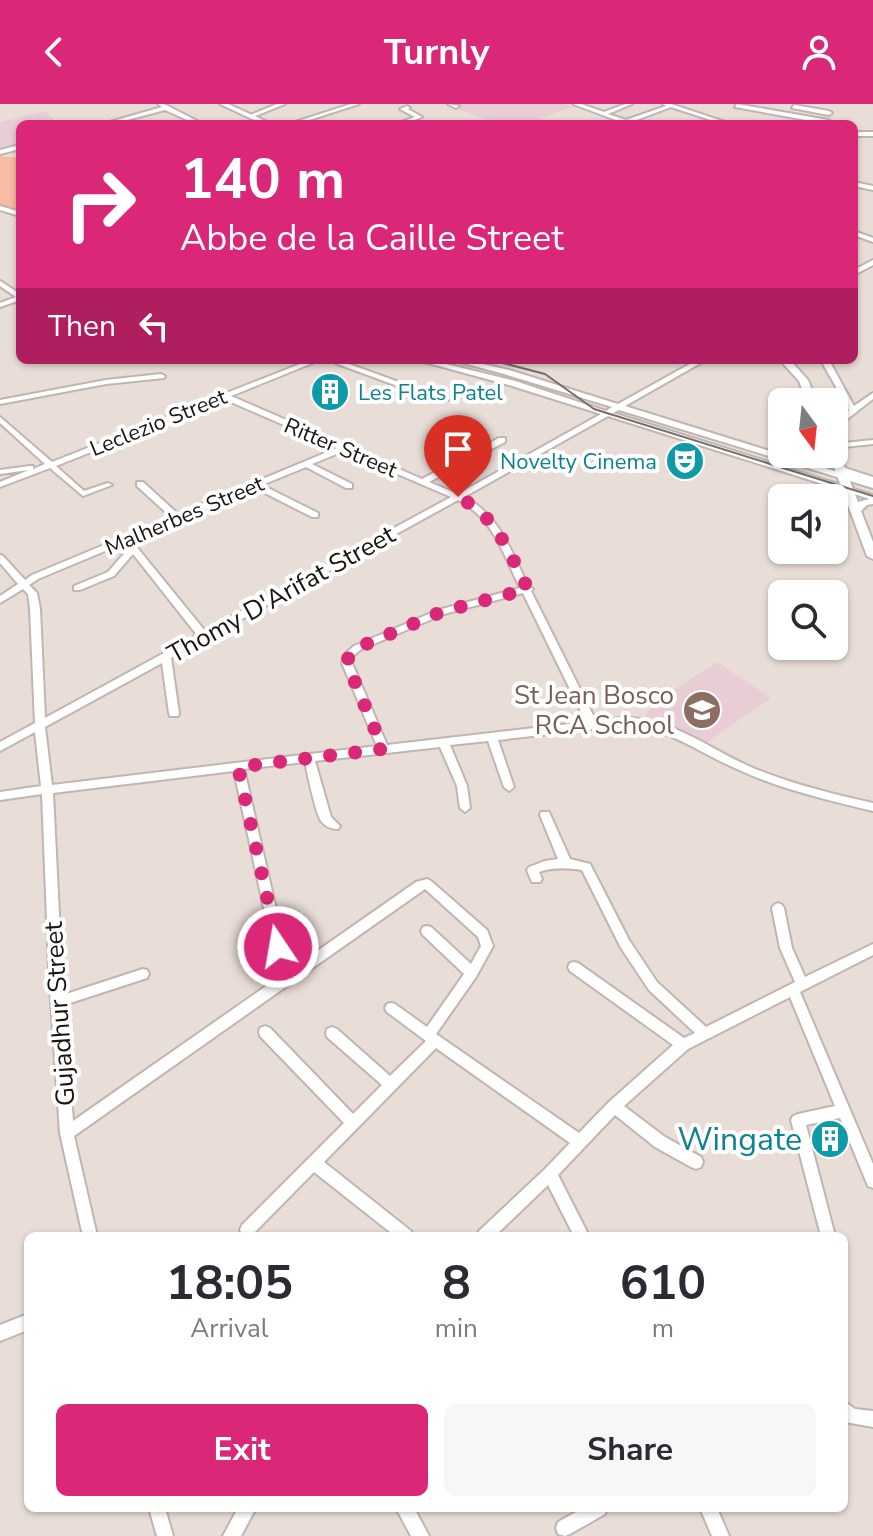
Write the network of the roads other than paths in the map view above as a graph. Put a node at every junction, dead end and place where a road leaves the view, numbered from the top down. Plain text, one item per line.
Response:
1 (223, 104) edge
2 (282, 104) edge
3 (356, 104) edge
4 (576, 104) edge
5 (629, 104) edge
6 (831, 104) edge
7 (668, 105) edge
8 (737, 106) edge
9 (790, 106) dead end
10 (162, 107) edge
11 (407, 108) dead end
12 (829, 113) junction
13 (604, 114) junction
14 (251, 116) junction
15 (119, 120) edge
16 (191, 120) edge
17 (260, 120) edge
18 (306, 120) edge
19 (410, 120) edge
20 (617, 120) edge
21 (630, 120) edge
22 (715, 120) edge
23 (812, 120) edge
24 (828, 120) edge
25 (306, 364) edge
26 (342, 364) edge
27 (437, 364) edge
28 (473, 364) edge
29 (695, 364) edge
30 (789, 364) edge
31 (827, 364) dead end
32 (161, 376) dead end
33 (806, 388) edge
34 (873, 395) edge
35 (224, 396) junction
36 (444, 400) dead end
37 (0, 402) edge
38 (617, 408) junction
39 (853, 410) junction
40 (848, 413) edge
41 (606, 415) junction
42 (0, 419) edge
43 (502, 440) dead end
44 (873, 442) edge
45 (848, 445) edge
46 (344, 448) junction
47 (306, 464) junction
48 (50, 465) junction
49 (838, 468) edge
50 (0, 472) edge
51 (840, 473) junction
52 (873, 480) edge
53 (422, 482) junction
54 (140, 484) dead end
55 (828, 484) edge
56 (845, 484) edge
57 (0, 485) edge
58 (108, 485) dead end
59 (255, 485) junction
60 (349, 486) dead end
61 (873, 486) edge
62 (848, 490) edge
63 (848, 493) edge
64 (458, 497) junction
65 (873, 500) edge
66 (855, 511) junction
67 (315, 515) dead end
68 (177, 518) junction
69 (126, 539) junction
70 (134, 548) junction
71 (873, 554) edge
72 (0, 558) edge
73 (25, 584) junction
74 (77, 588) dead end
75 (528, 589) junction
76 (0, 600) edge
77 (204, 637) junction
78 (166, 657) junction
79 (174, 713) dead end
80 (592, 724) junction
81 (40, 727) junction
82 (492, 737) junction
83 (444, 743) junction
84 (0, 747) edge
85 (383, 749) junction
86 (309, 759) junction
87 (238, 767) junction
88 (509, 787) dead end
89 (47, 790) junction
90 (0, 796) edge
91 (873, 807) edge
92 (465, 808) dead end
93 (545, 815) dead end
94 (334, 826) dead end
95 (566, 864) junction
96 (536, 879) dead end
97 (778, 908) dead end
98 (427, 931) dead end
99 (873, 949) edge
100 (574, 967) dead end
101 (472, 973) junction
102 (143, 974) dead end
103 (285, 977) junction
104 (798, 987) junction
105 (57, 1002) junction
106 (391, 1008) dead end
107 (265, 1032) dead end
108 (703, 1032) junction
109 (332, 1033) dead end
110 (431, 1038) junction
111 (683, 1045) junction
112 (390, 1084) junction
113 (614, 1106) junction
114 (844, 1111) junction
115 (352, 1122) junction
116 (67, 1133) junction
117 (579, 1141) junction
118 (866, 1148) edge
119 (313, 1162) junction
120 (696, 1162) dead end
121 (550, 1174) junction
122 (873, 1181) edge
123 (247, 1230) dead end
124 (89, 1232) edge
125 (401, 1232) edge
126 (488, 1232) edge
127 (580, 1232) edge
128 (827, 1232) edge
129 (24, 1324) edge
130 (0, 1333) edge
131 (848, 1413) edge
132 (873, 1419) edge
133 (158, 1512) edge
134 (246, 1512) edge
135 (406, 1512) edge
136 (592, 1512) edge
137 (710, 1512) edge
138 (564, 1528) dead end
139 (165, 1536) edge
140 (231, 1536) edge
141 (421, 1536) edge
142 (721, 1536) edge

1 - 14 main road
2 - 14 street
3 - 18 street
4 - 13 street
5 - 13 street
6 - 12 street
7 - 21 street
7 - 22 street
8 - 23 street
9 - 12 street
10 - 15 street
10 - 16 street
11 - 19 street
12 - 24 street
13 - 20 street
14 - 17 main road
25 - 35 street, Leclezio Street
26 - 36 street
27 - 41 street
28 - 38 street
29 - 38 street, Thomy D'Arifat Street
30 - 33 main road
31 - 39 street
32 - 37 street
34 - 39 street
35 - 46 street, Ritter Street
35 - 48 street, Leclezio Street
38 - 41 street, Thomy D'Arifat Street
38 - 51 street
39 - 40 street
41 - 55 street
41 - 64 street, Thomy D'Arifat Street
42 - 48 street
43 - 53 street
44 - 45 street
46 - 47 street, Malherbes Street
46 - 53 street, Ritter Street
47 - 59 street, Malherbes Street
47 - 60 street
48 - 50 street
48 - 57 street, Leclezio Street
48 - 58 street
49 - 51 main road
51 - 52 main road
51 - 56 main road
51 - 61 street
53 - 64 street, Ritter Street
54 - 68 street
59 - 67 street
59 - 68 street, Malherbes Street
62 - 65 street
63 - 66 main road
64 - 75 street, Ritter Street
64 - 77 street, Thomy D'Arifat Street
65 - 66 main road
66 - 71 main road
68 - 69 street, Malherbes Street
69 - 70 street
69 - 73 street, Malherbes Street
70 - 74 street
70 - 77 street
72 - 73 street
73 - 76 street, Malherbes Street
73 - 81 street, Gujadhur Street
75 - 80 street, Ritter Street
75 - 85 street
77 - 78 street, Thomy D'Arifat Street
78 - 79 street
78 - 81 street, Thomy D'Arifat Street
80 - 82 street
80 - 91 street
81 - 84 street, Thomy D'Arifat Street
81 - 89 street, Gujadhur Street
82 - 83 street
82 - 88 street
83 - 85 street
83 - 92 street
85 - 86 street
86 - 87 street
86 - 94 street
87 - 89 street
87 - 103 street
89 - 90 street
89 - 105 street, Gujadhur Street
93 - 95 street
95 - 96 street
95 - 108 street
97 - 104 street
98 - 101 street
99 - 104 street
100 - 111 street
101 - 103 street
101 - 110 street
102 - 105 street
103 - 116 street
104 - 108 street
104 - 114 street
105 - 116 street, Gujadhur Street
106 - 110 street
107 - 115 street
108 - 111 street
109 - 112 street
110 - 112 street
110 - 117 street
111 - 113 street
112 - 115 street
113 - 117 street
113 - 120 street
114 - 118 street
114 - 128 street
115 - 119 street
116 - 124 street, Gujadhur Street
117 - 121 street
118 - 122 street
119 - 123 street
119 - 125 street
121 - 126 street
121 - 127 street
129 - 130 street
131 - 132 street
133 - 139 street
134 - 140 street
135 - 141 street
136 - 138 street
137 - 142 street

